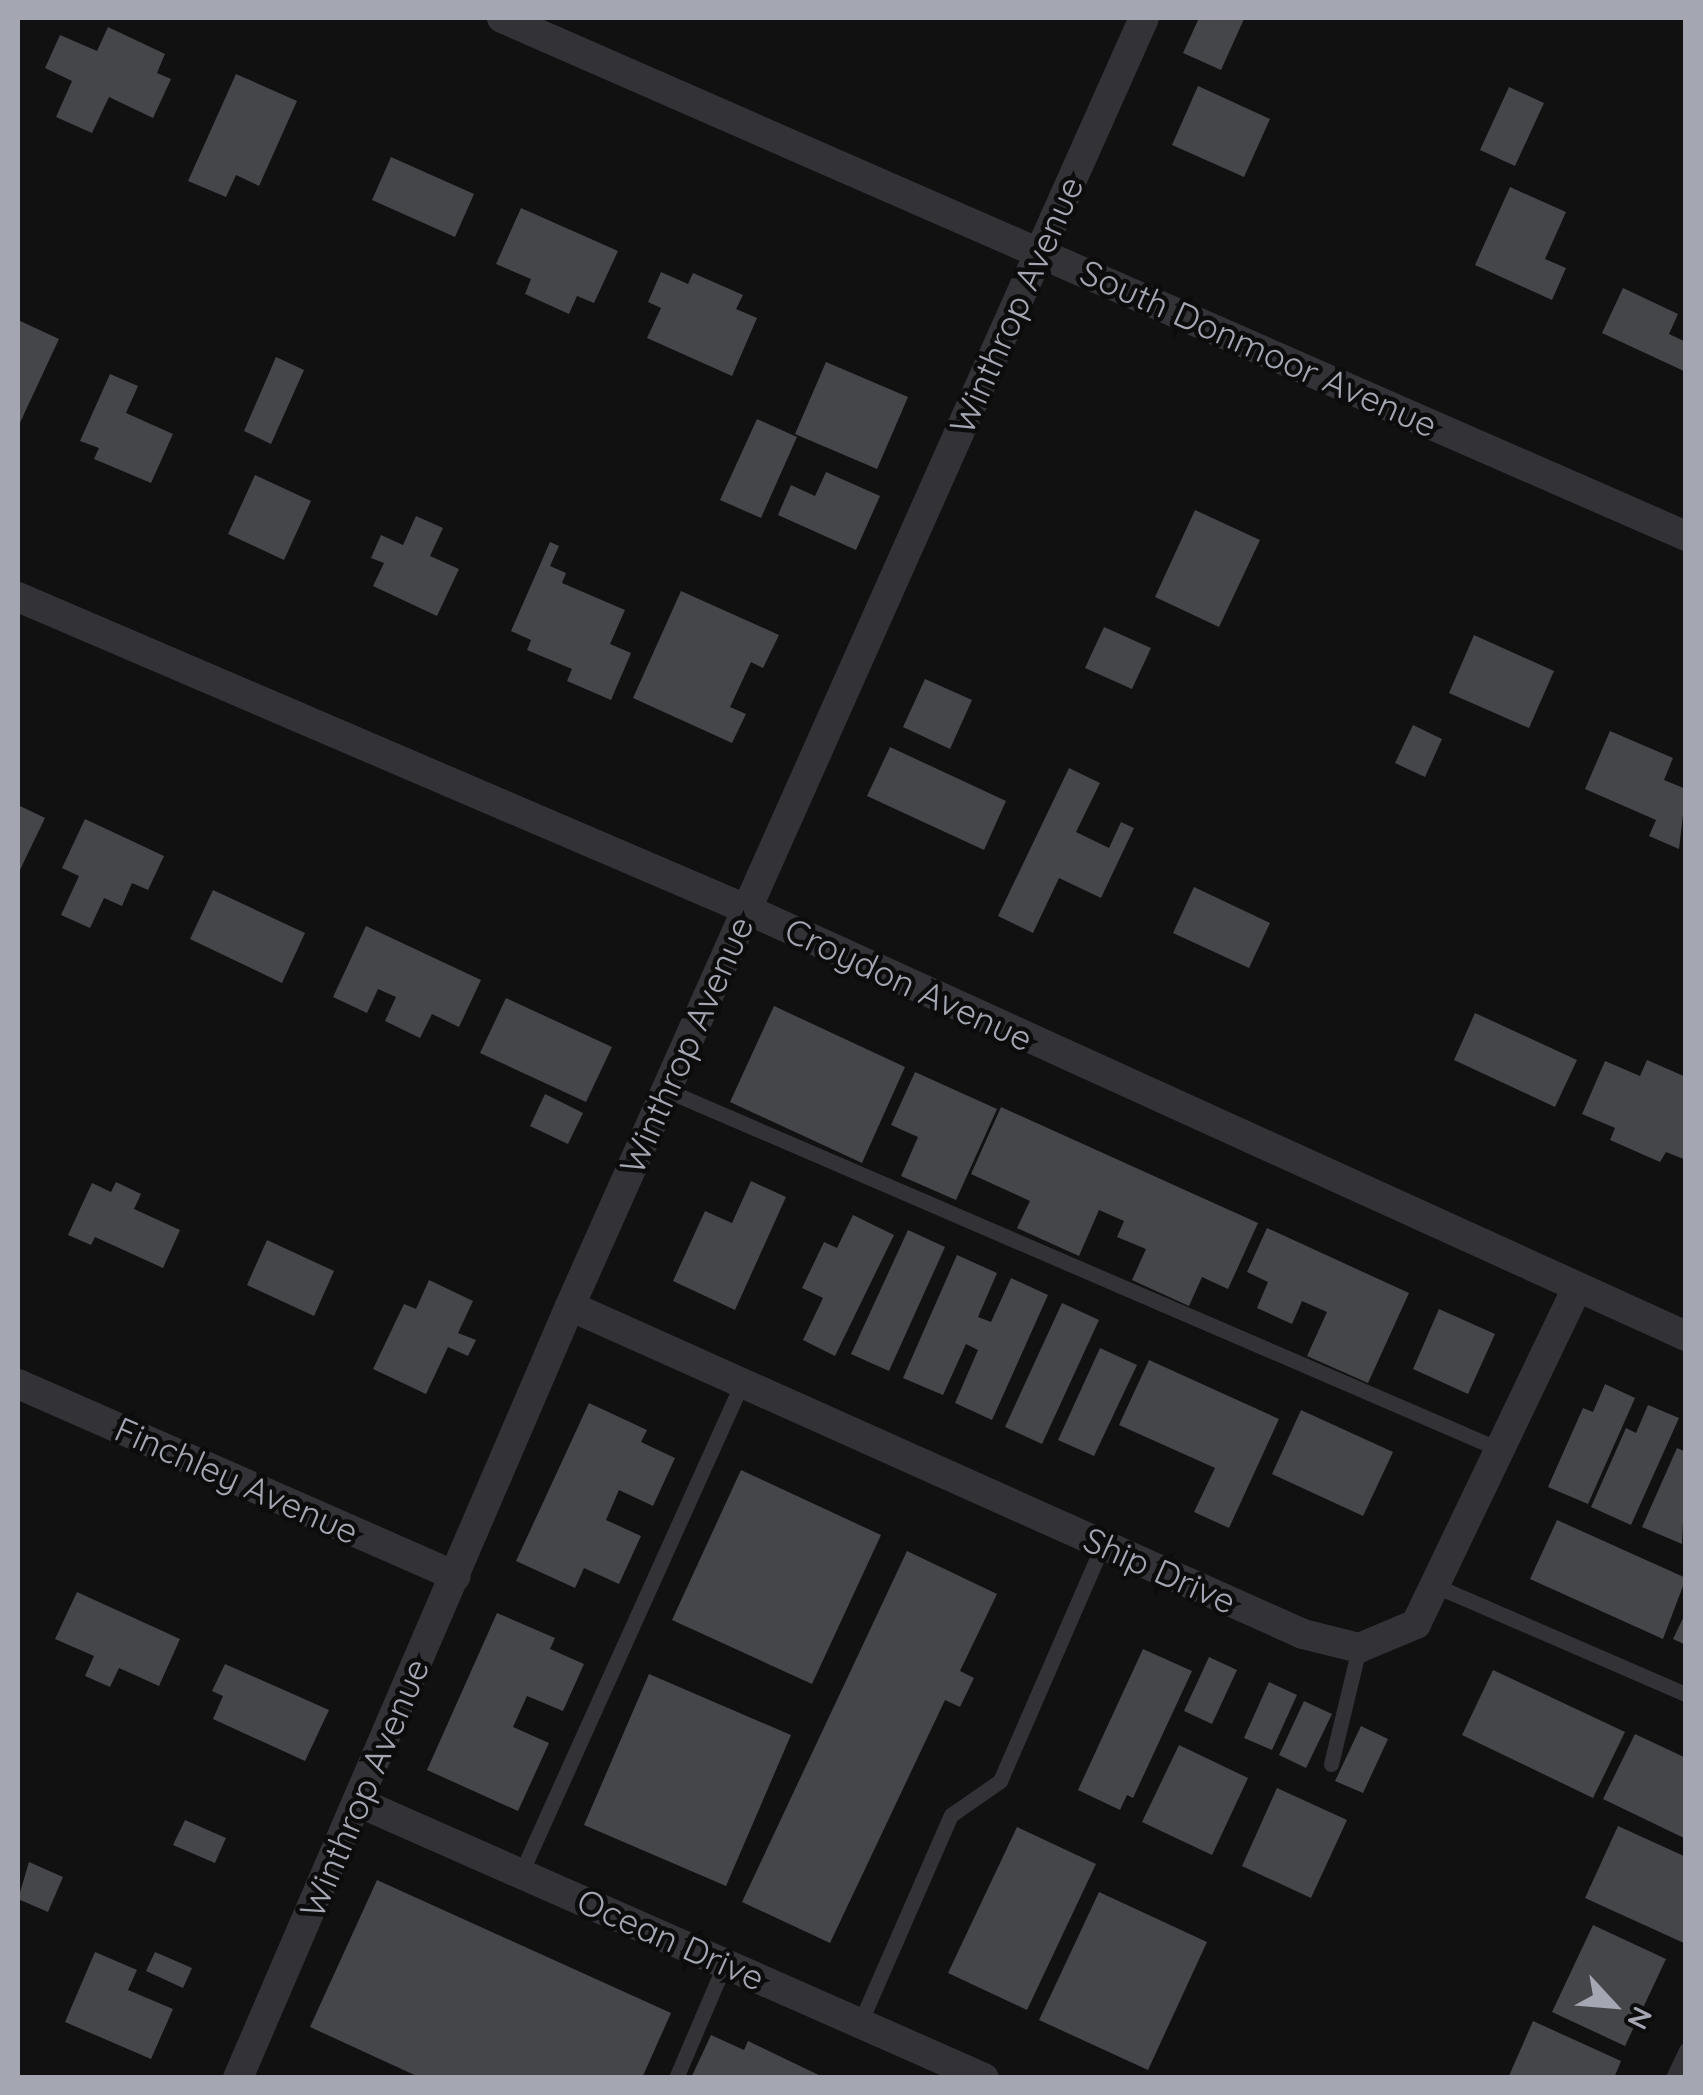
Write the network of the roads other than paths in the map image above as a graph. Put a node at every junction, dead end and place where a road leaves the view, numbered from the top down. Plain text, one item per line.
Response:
1 (502, 18) edge
2 (1144, 18) edge
3 (1040, 251) junction
4 (1686, 536) edge
5 (18, 597) edge
6 (746, 909) junction
7 (666, 1090) junction
8 (1576, 1290) junction
9 (570, 1306) junction
10 (1686, 1336) edge
11 (742, 1383) junction
12 (18, 1384) edge
13 (1502, 1450) junction
14 (1103, 1544) junction
15 (456, 1576) junction
16 (1436, 1586) junction
17 (1359, 1648) junction
18 (1686, 1694) edge
19 (1332, 1764) dead end
20 (358, 1802) junction
21 (521, 1873) junction
22 (725, 1963) junction
23 (860, 2022) junction
24 (1686, 2050) edge
25 (238, 2078) edge
26 (676, 2078) edge
27 (984, 2078) edge
28 (1673, 2078) edge

1 - 3 street, South Donmoor Avenue
2 - 3 street, Winthrop Avenue
3 - 4 street, South Donmoor Avenue
3 - 6 street, Winthrop Avenue
5 - 6 street, Croydon Avenue
6 - 7 street, Winthrop Avenue
6 - 8 street, Croydon Avenue
7 - 9 street, Winthrop Avenue
7 - 13 lane
8 - 10 street, Croydon Avenue
8 - 13 street
9 - 11 street, Ship Drive
9 - 15 street, Winthrop Avenue
11 - 14 street, Ship Drive
11 - 21 lane
12 - 15 street, Finchley Avenue
13 - 16 street
14 - 17 street, Ship Drive
14 - 23 lane
15 - 20 street, Winthrop Avenue
16 - 17 street
16 - 18 lane
17 - 19 lane
20 - 21 street, Ocean Drive
20 - 25 street, Winthrop Avenue
21 - 22 street, Ocean Drive
22 - 23 street, Ocean Drive
22 - 26 lane
23 - 27 street, Ocean Drive
24 - 28 lane

